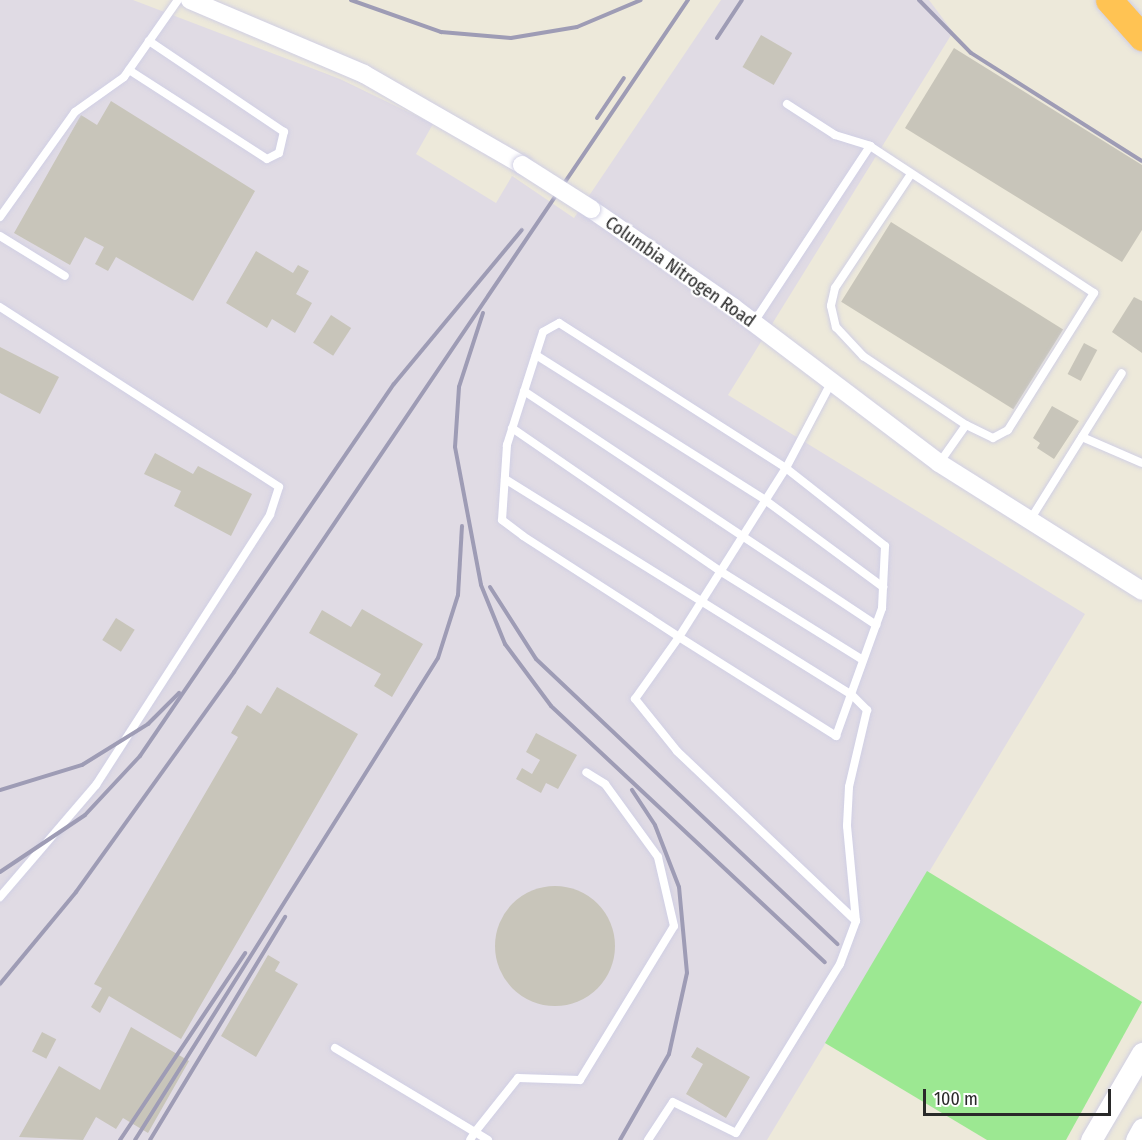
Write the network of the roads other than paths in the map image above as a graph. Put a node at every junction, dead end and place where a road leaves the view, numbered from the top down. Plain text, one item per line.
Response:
1 (178, 0) edge
2 (190, 0) edge
3 (1109, 0) edge
4 (1142, 37) edge
5 (148, 41) junction
6 (129, 70) junction
7 (787, 104) dead end
8 (870, 146) junction
9 (911, 174) junction
10 (0, 217) edge
11 (0, 236) edge
12 (65, 276) dead end
13 (0, 307) edge
14 (754, 322) junction
15 (536, 355) junction
16 (1122, 373) dead end
17 (832, 382) junction
18 (524, 391) junction
19 (966, 425) junction
20 (512, 428) junction
21 (1082, 436) junction
22 (939, 463) junction
23 (1142, 463) edge
24 (786, 468) junction
25 (505, 479) junction
26 (765, 500) junction
27 (1030, 521) junction
28 (741, 539) junction
29 (720, 571) junction
30 (883, 587) junction
31 (1142, 591) edge
32 (702, 600) junction
33 (876, 626) junction
34 (679, 636) junction
35 (863, 660) junction
36 (851, 694) junction
37 (586, 772) dead end
38 (0, 897) edge
39 (856, 921) junction
40 (335, 1048) dead end
41 (1142, 1053) edge
42 (1142, 1129) edge
43 (475, 1132) junction
44 (470, 1140) edge
45 (488, 1140) edge
46 (648, 1140) edge
47 (1091, 1140) edge
48 (1136, 1140) edge

1 - 5 lane
2 - 14 street, Columbia Nitrogen Road, bridge
3 - 4 highway
5 - 6 lane
5 - 6 lane
6 - 10 lane
7 - 8 lane
8 - 9 lane
8 - 14 lane
9 - 19 lane
9 - 19 lane
11 - 12 lane
13 - 38 lane
14 - 17 street, Columbia Nitrogen Road
15 - 18 lane
15 - 24 lane
15 - 26 lane
16 - 21 lane
17 - 22 street, Columbia Nitrogen Road
17 - 24 lane
18 - 20 lane
18 - 28 lane
19 - 22 lane
20 - 25 lane
20 - 29 lane
21 - 23 lane
21 - 27 lane
22 - 27 street, Columbia Nitrogen Road
24 - 26 lane
24 - 30 lane
25 - 32 lane
25 - 34 lane
26 - 28 lane
26 - 30 lane
27 - 31 street, Columbia Nitrogen Road
28 - 29 lane
28 - 33 lane
29 - 32 lane
29 - 35 lane
30 - 33 lane
32 - 34 lane
32 - 36 lane
33 - 35 lane
34 - 36 lane
34 - 39 lane
35 - 36 lane
36 - 39 lane
37 - 43 lane
39 - 46 lane
40 - 43 lane
41 - 47 main road
42 - 48 main road
43 - 44 lane
43 - 45 lane

